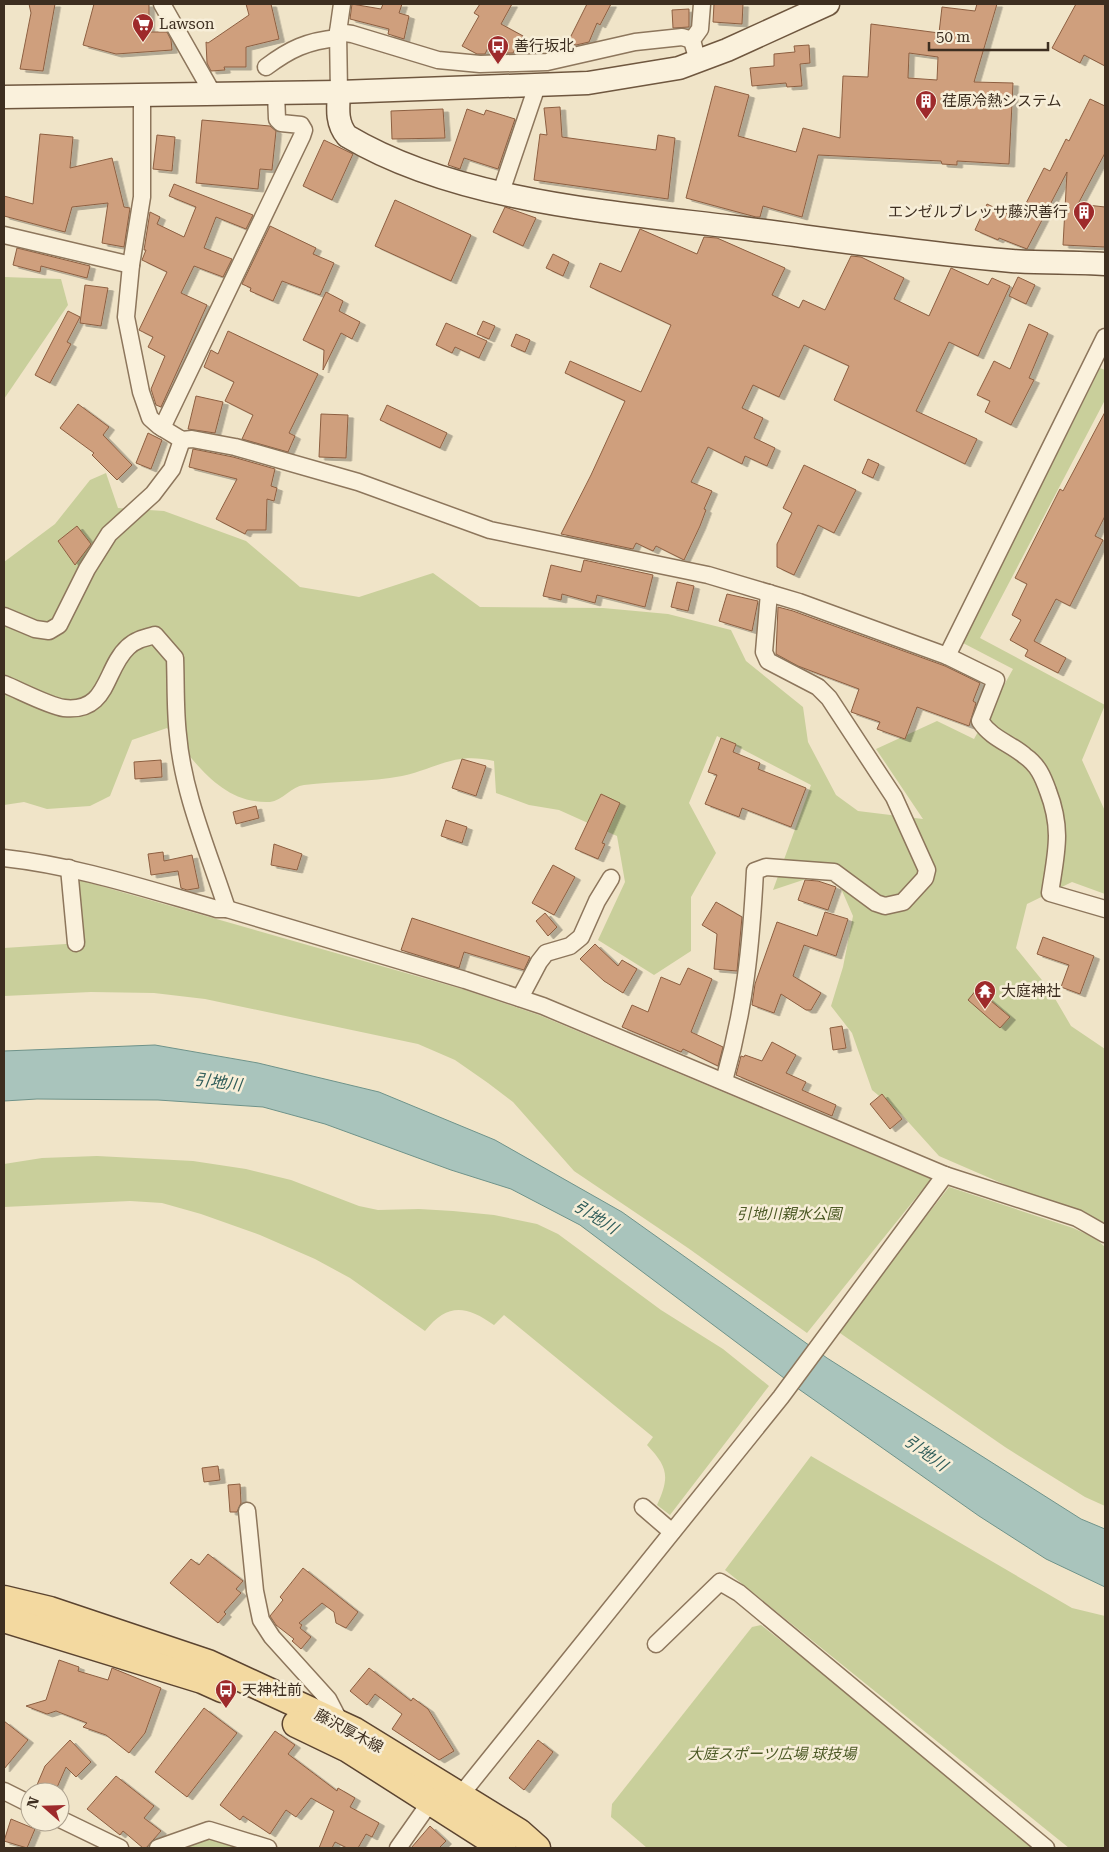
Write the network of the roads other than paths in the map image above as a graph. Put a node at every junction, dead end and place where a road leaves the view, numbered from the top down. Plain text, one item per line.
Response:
1 (162, 4) edge
2 (342, 4) edge
3 (702, 4) edge
4 (828, 4) edge
5 (338, 35) junction
6 (695, 50) junction
7 (266, 67) dead end
8 (537, 86) junction
9 (339, 92) junction
10 (276, 93) junction
11 (213, 94) junction
12 (142, 95) junction
13 (4, 97) edge
14 (501, 192) junction
15 (4, 235) edge
16 (1105, 264) edge
17 (131, 265) junction
18 (1105, 337) edge
19 (162, 428) junction
20 (182, 440) junction
21 (769, 593) junction
22 (4, 616) edge
23 (946, 656) junction
24 (4, 684) edge
25 (4, 858) edge
26 (69, 868) junction
27 (611, 878) dead end
28 (226, 909) junction
29 (1105, 909) edge
30 (76, 943) dead end
31 (520, 998) junction
32 (724, 1081) junction
33 (945, 1175) junction
34 (1105, 1234) edge
35 (643, 1507) dead end
36 (247, 1511) dead end
37 (672, 1532) junction
38 (4, 1599) edge
39 (4, 1618) edge
40 (656, 1644) dead end
41 (343, 1726) junction
42 (4, 1791) edge
43 (20, 1799) edge
44 (446, 1803) junction
45 (70, 1824) edge
46 (120, 1848) edge
47 (158, 1848) edge
48 (268, 1848) edge
49 (398, 1848) edge
50 (503, 1848) edge
51 (537, 1848) edge
52 (1046, 1848) edge

1 - 11 street
2 - 5 street
3 - 6 street
4 - 6 street
5 - 6 street
5 - 7 street
5 - 9 street
6 - 8 street
8 - 9 street
8 - 14 street
9 - 10 street
9 - 14 street
10 - 11 street
10 - 19 street
11 - 12 street
12 - 13 street
12 - 17 street
14 - 16 street
15 - 17 street
17 - 19 street
18 - 23 street
19 - 20 street
20 - 21 street
20 - 22 street
21 - 23 street
21 - 32 street
23 - 29 street
24 - 28 street
25 - 26 street
26 - 28 street
26 - 30 street
27 - 31 street
28 - 31 street
31 - 32 street
32 - 33 street
33 - 34 street
33 - 37 street
35 - 37 street
36 - 41 street
37 - 44 street
38 - 41 main road, 藤沢厚木線
39 - 44 main road, 藤沢厚木線
40 - 52 street
41 - 44 main road, 藤沢厚木線
42 - 43 street
44 - 49 street
44 - 50 main road, 藤沢厚木線
44 - 51 main road, 藤沢厚木線
45 - 46 street
47 - 48 street

